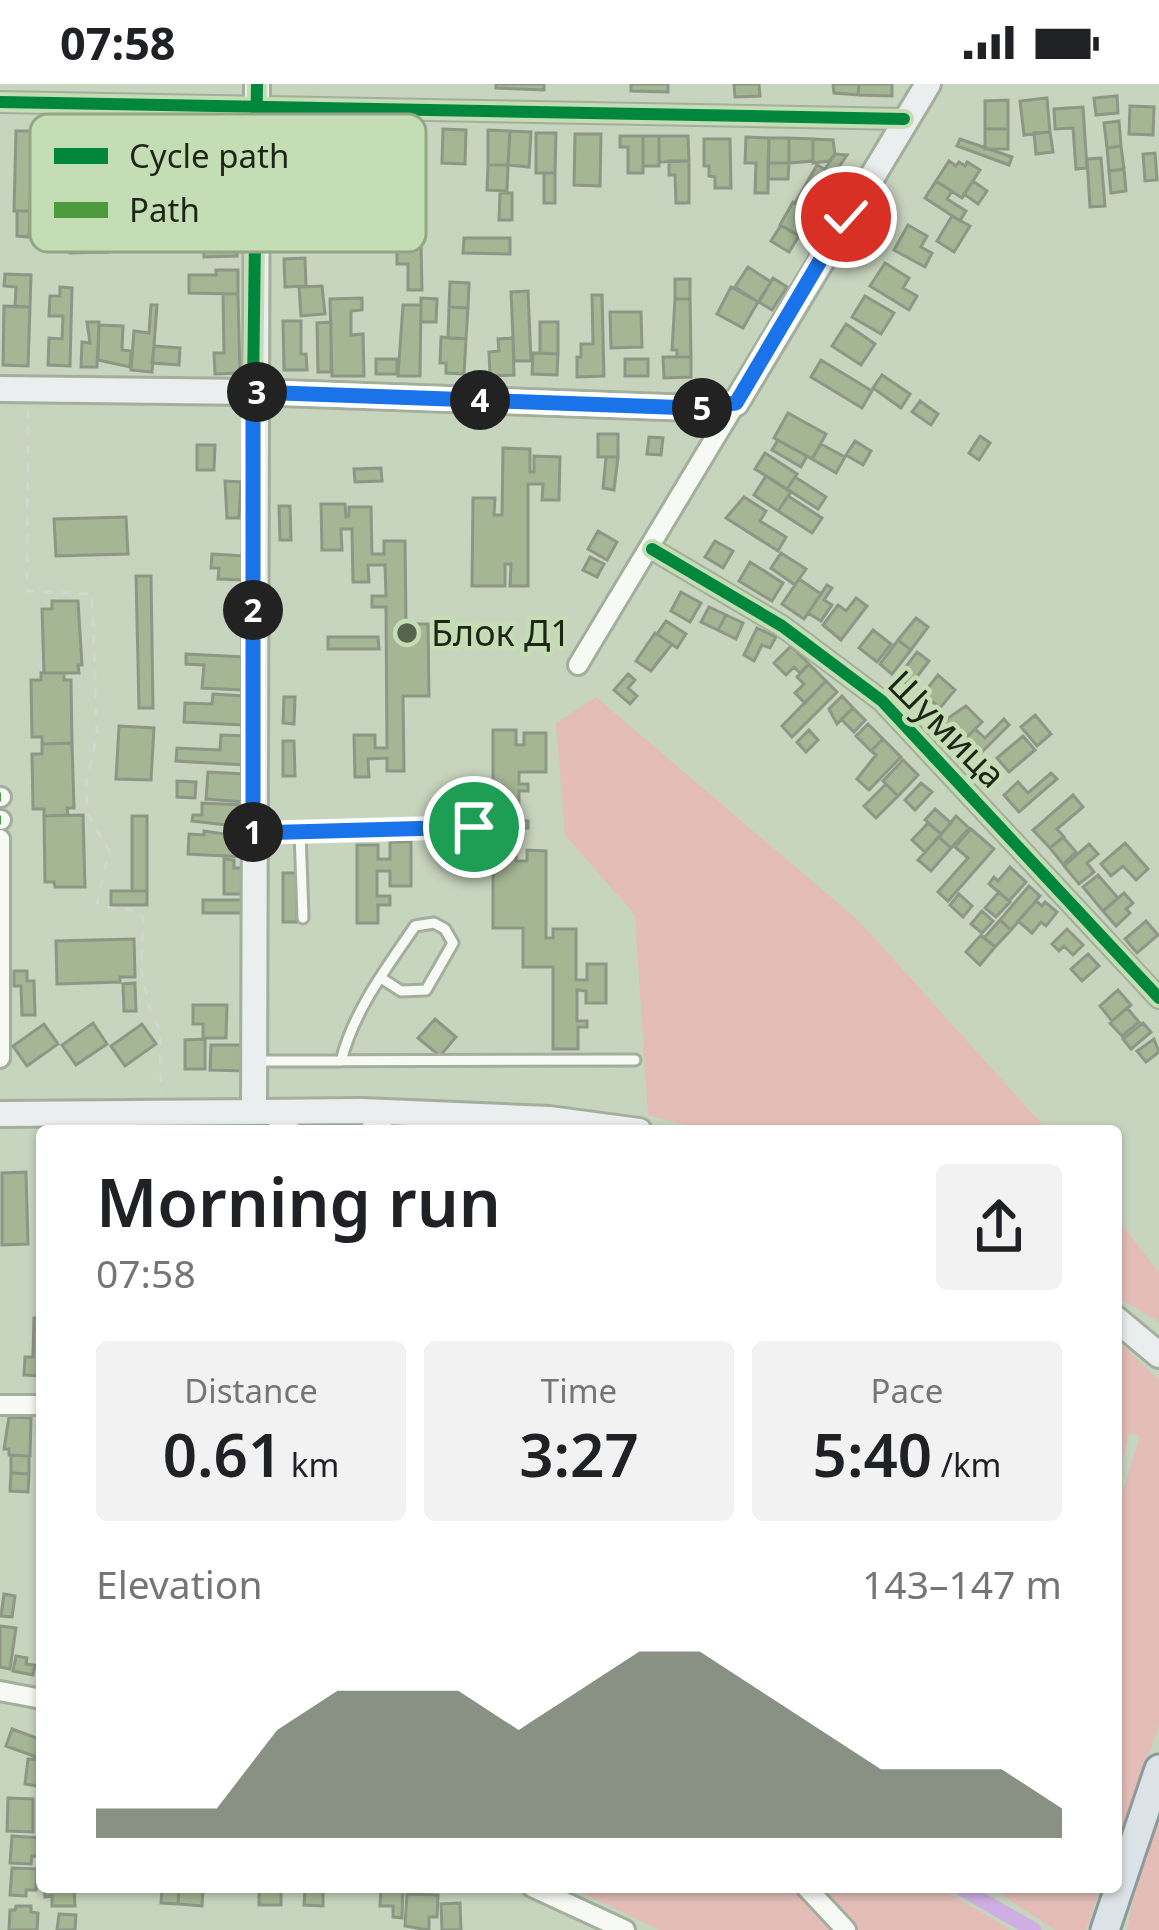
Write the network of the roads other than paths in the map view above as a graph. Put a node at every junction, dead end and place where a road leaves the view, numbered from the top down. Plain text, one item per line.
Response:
1 (928, 84) edge
2 (257, 95) edge
3 (0, 102) edge
4 (904, 119) junction
5 (255, 252) edge
6 (0, 388) edge
7 (253, 392) junction
8 (736, 403) junction
9 (652, 549) junction
10 (578, 665) dead end
11 (474, 827) dead end
12 (300, 832) junction
13 (253, 833) junction
14 (0, 839) edge
15 (303, 919) dead end
16 (380, 978) junction
17 (1159, 998) edge
18 (0, 1058) edge
19 (635, 1060) dead end
20 (254, 1061) junction
21 (341, 1061) junction
22 (260, 1111) junction
23 (392, 1112) junction
24 (0, 1114) edge
25 (282, 1125) edge
26 (376, 1125) edge
27 (594, 1125) edge
28 (1122, 1324) edge
29 (1159, 1355) edge
30 (0, 1405) edge
31 (36, 1405) edge
32 (0, 1691) edge
33 (36, 1698) edge
34 (1159, 1769) edge
35 (1122, 1879) edge
36 (545, 1893) edge
37 (812, 1893) edge
38 (1117, 1893) edge
39 (626, 1930) edge
40 (846, 1930) edge
41 (1105, 1930) edge

1 - 4 main road
2 - 3 street
2 - 4 street
4 - 8 main road
5 - 7 main road
6 - 7 main road
7 - 8 main road
7 - 13 main road
8 - 9 street
9 - 10 street
9 - 17 street, Шумица
11 - 12 lane
12 - 13 lane
12 - 15 lane
13 - 20 main road
14 - 18 street
16 - 16 lane
16 - 21 lane
19 - 21 lane
20 - 21 lane
20 - 22 main road
22 - 23 main road
22 - 24 main road
22 - 25 street
23 - 26 street
23 - 27 main road
28 - 29 main road
30 - 31 street
32 - 33 street
34 - 35 main road
36 - 39 street
37 - 40 street
38 - 41 main road

